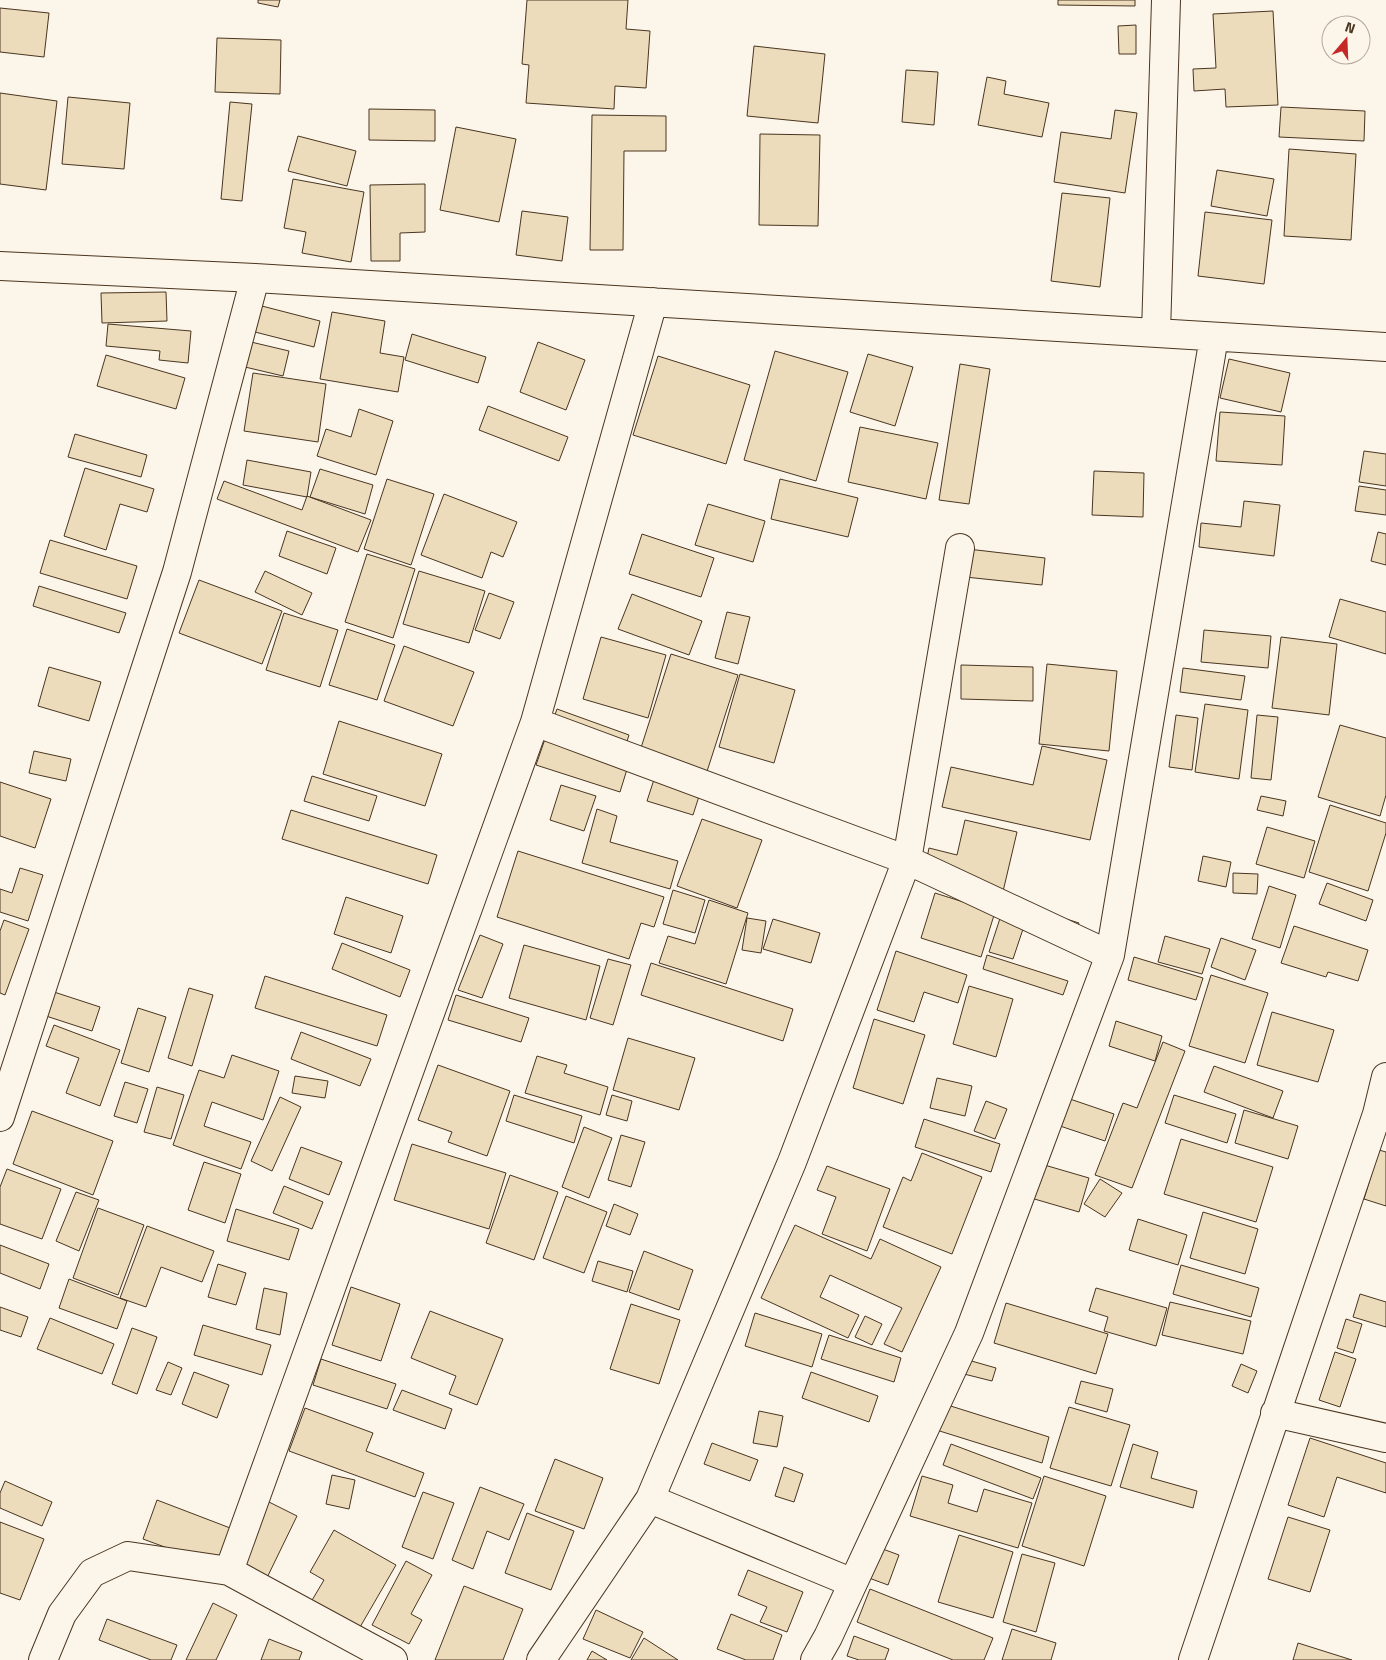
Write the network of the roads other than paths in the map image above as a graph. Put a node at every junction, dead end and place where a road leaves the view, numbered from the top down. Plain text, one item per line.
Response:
1 (1166, 0) edge
2 (0, 266) edge
3 (255, 278) junction
4 (654, 302) junction
5 (1156, 333) junction
6 (1214, 337) junction
7 (1386, 347) edge
8 (960, 548) dead end
9 (535, 722) junction
10 (907, 860) junction
11 (1110, 955) junction
12 (1386, 1077) edge
13 (1382, 1115) edge
14 (0, 1117) edge
15 (1276, 1413) junction
16 (1386, 1438) edge
17 (650, 1499) junction
18 (229, 1571) junction
19 (853, 1583) junction
20 (43, 1660) edge
21 (393, 1660) edge
22 (541, 1660) edge
23 (815, 1660) edge
24 (1194, 1660) edge

1 - 5 street
2 - 3 street
3 - 4 street
3 - 14 street
4 - 5 street
4 - 9 street
5 - 6 street
6 - 7 street
6 - 11 street
8 - 10 street
9 - 10 street
9 - 18 street
10 - 11 street
10 - 17 street
11 - 19 street
12 - 13 street
13 - 15 street
15 - 16 street
15 - 24 street
17 - 19 street
17 - 22 street
18 - 20 street
18 - 21 street
19 - 23 street

